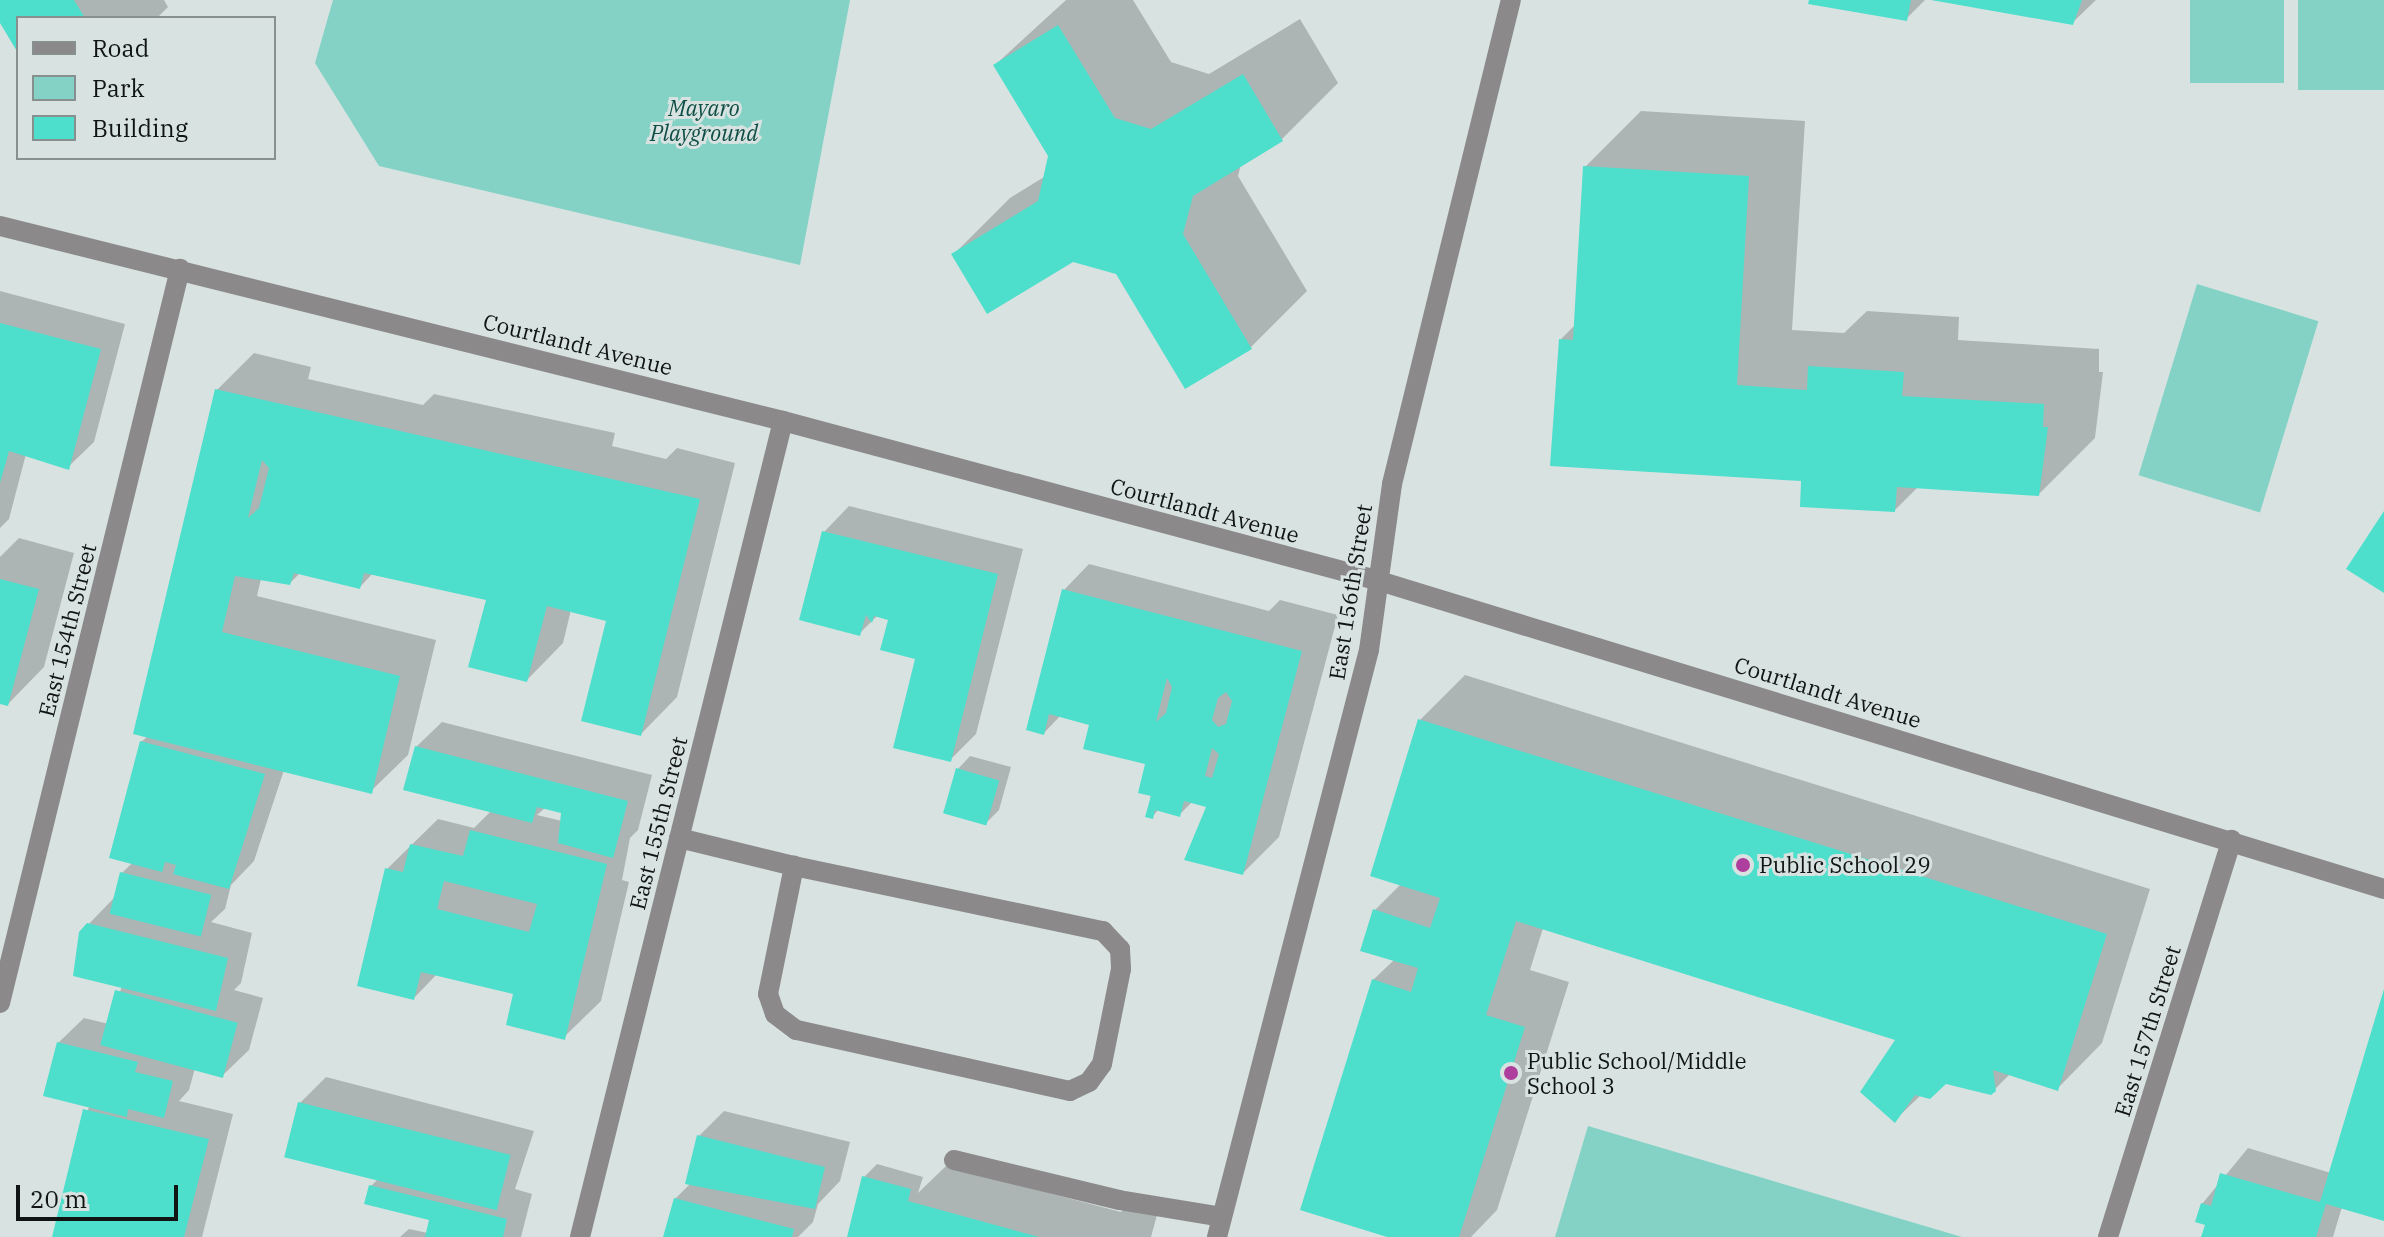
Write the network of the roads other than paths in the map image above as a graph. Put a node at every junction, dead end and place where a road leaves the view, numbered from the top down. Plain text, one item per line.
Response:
1 (1511, 0) edge
2 (0, 226) edge
3 (180, 269) junction
4 (783, 421) junction
5 (1376, 580) junction
6 (679, 838) junction
7 (2232, 840) junction
8 (794, 866) junction
9 (2384, 889) edge
10 (0, 1003) edge
11 (954, 1160) dead end
12 (1219, 1227) edge
13 (580, 1237) edge
14 (2108, 1237) edge

1 - 5 street, East 156th Street
2 - 3 street, Courtlandt Avenue
3 - 4 street, Courtlandt Avenue
3 - 10 street, East 154th Street
4 - 5 street, Courtlandt Avenue
4 - 6 street, East 155th Street
5 - 7 street, Courtlandt Avenue
5 - 12 street, East 156th Street
6 - 8 street
6 - 13 street, East 155th Street
7 - 9 street, Courtlandt Avenue
7 - 14 street, East 157th Street
8 - 8 street
11 - 12 street

